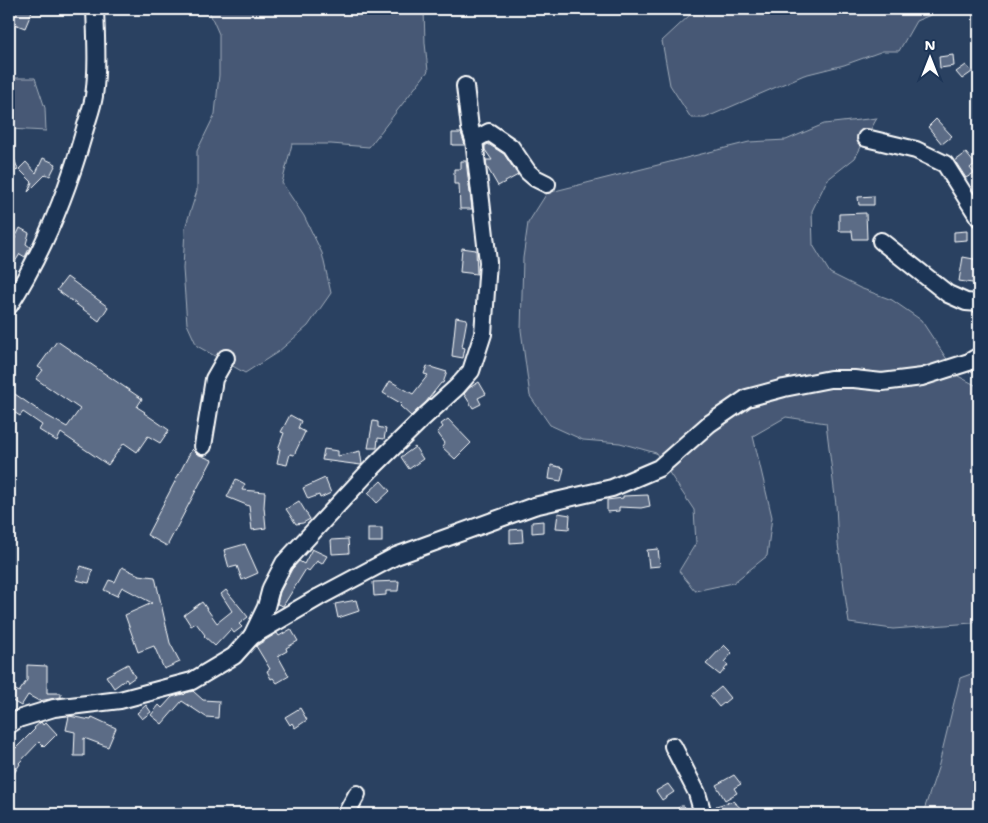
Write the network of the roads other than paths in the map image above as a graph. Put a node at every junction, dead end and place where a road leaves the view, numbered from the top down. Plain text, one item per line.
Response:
1 (96, 9) edge
2 (464, 86) dead end
3 (866, 138) dead end
4 (474, 140) junction
5 (547, 184) dead end
6 (979, 218) edge
7 (881, 241) dead end
8 (979, 304) edge
9 (9, 306) edge
10 (979, 356) edge
11 (226, 358) dead end
12 (202, 446) dead end
13 (252, 636) junction
14 (9, 725) edge
15 (673, 746) dead end
16 (357, 794) dead end
17 (346, 814) edge
18 (703, 814) edge

1 - 9 street
2 - 4 street
3 - 6 street
4 - 5 street
4 - 13 street
7 - 8 street
10 - 13 street
11 - 12 street
13 - 14 street
15 - 18 street
16 - 17 street

